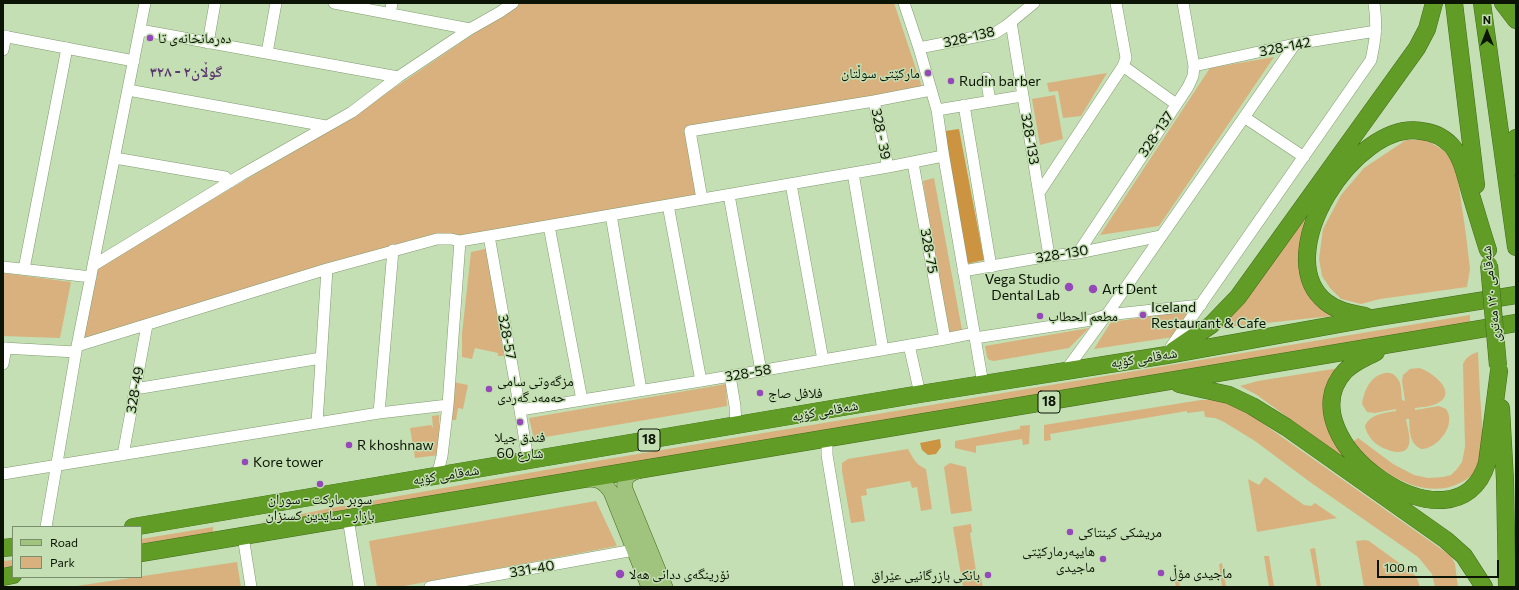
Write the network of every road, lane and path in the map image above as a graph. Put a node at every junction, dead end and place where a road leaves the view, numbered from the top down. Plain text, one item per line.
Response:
1 (145, 3) edge
2 (215, 3) edge
3 (276, 3) edge
4 (337, 3) edge
5 (514, 3) edge
6 (904, 3) edge
7 (1034, 3) edge
8 (1116, 3) edge
9 (1183, 3) edge
10 (1374, 3) edge
11 (1434, 3) edge
12 (1454, 3) edge
13 (1482, 3) edge
14 (1503, 3) edge
15 (391, 8) edge
16 (1516, 20) edge
17 (1011, 22) junction
18 (470, 29) junction
19 (140, 30) junction
20 (1376, 31) junction
21 (4, 36) edge
22 (208, 43) junction
23 (1295, 44) junction
24 (67, 48) junction
25 (919, 48) junction
26 (3, 50) edge
27 (266, 53) junction
28 (134, 61) junction
29 (1123, 66) junction
30 (1194, 66) junction
31 (398, 77) junction
32 (986, 78) dead end
33 (128, 90) junction
34 (931, 90) junction
35 (1022, 96) junction
36 (874, 101) junction
37 (990, 101) junction
38 (1176, 104) junction
39 (964, 105) junction
40 (937, 110) junction
41 (1244, 117) junction
42 (326, 126) junction
43 (1516, 138) edge
44 (943, 156) junction
45 (1304, 157) junction
46 (115, 158) junction
47 (914, 163) junction
48 (888, 168) junction
49 (853, 173) junction
50 (230, 182) junction
51 (791, 184) junction
52 (1039, 193) junction
53 (728, 195) junction
54 (702, 199) junction
55 (668, 205) junction
56 (611, 215) junction
57 (549, 226) junction
58 (489, 236) junction
59 (1161, 236) junction
60 (460, 241) junction
61 (1516, 247) edge
62 (393, 250) junction
63 (1078, 253) junction
64 (1049, 256) junction
65 (1488, 258) junction
66 (94, 265) junction
67 (3, 267) edge
68 (991, 267) junction
69 (24, 269) junction
70 (327, 269) junction
71 (963, 270) junction
72 (91, 277) junction
73 (1516, 295) edge
74 (1201, 305) junction
75 (1106, 315) junction
76 (1373, 318) junction
77 (1516, 323) edge
78 (146, 325) junction
79 (975, 335) junction
80 (945, 339) junction
81 (909, 345) junction
82 (1390, 345) junction
83 (4, 348) edge
84 (77, 349) junction
85 (883, 350) junction
86 (1165, 355) junction
87 (321, 358) junction
88 (823, 360) junction
89 (3, 364) edge
90 (1499, 368) junction
91 (1066, 370) junction
92 (761, 371) junction
93 (730, 376) junction
94 (701, 381) junction
95 (1161, 383) junction
96 (983, 384) junction
97 (135, 389) junction
98 (641, 390) junction
99 (920, 394) junction
100 (582, 400) junction
101 (448, 405) junction
102 (520, 410) junction
103 (379, 414) junction
104 (317, 423) junction
105 (736, 426) junction
106 (827, 438) junction
107 (123, 454) junction
108 (528, 461) junction
109 (57, 465) junction
110 (643, 469) junction
111 (3, 474) edge
112 (437, 476) junction
113 (582, 479) junction
114 (236, 510) junction
115 (348, 518) junction
116 (46, 526) edge
117 (139, 526) edge
118 (635, 532) junction
119 (243, 536) junction
120 (634, 550) junction
121 (142, 553) edge
122 (251, 587) edge
123 (359, 587) edge
124 (430, 587) edge
125 (649, 587) edge
126 (665, 587) edge
127 (849, 587) edge
128 (1484, 587) edge
129 (1507, 587) edge

1 - 19 street
2 - 22 street
3 - 27 street
4 - 15 street
5 - 18 street
6 - 25 street
7 - 17 street, 328-138
8 - 29 street
9 - 30 street, 328-137
10 - 20 street
11 - 86 highway
12 - 65 highway, شەقامی ١٢٠ مەتری
13 - 61 highway
14 - 16 highway
15 - 18 street
17 - 25 street, 328-138
17 - 35 street, 328-133
18 - 31 street
19 - 22 street
19 - 28 street
20 - 23 street, 328-142
20 - 45 street
21 - 24 street
21 - 26 street
22 - 27 street
23 - 30 street, 328-142
23 - 41 street
24 - 28 street
24 - 69 street
25 - 34 street
27 - 31 street
28 - 33 street
29 - 38 street
29 - 52 street
30 - 38 street, 328-137
31 - 42 street
32 - 37 street
33 - 42 street
33 - 46 street
34 - 36 street
34 - 40 street
35 - 37 street
35 - 52 street, 328-133
36 - 48 street, 328 - 39
36 - 54 street
37 - 39 street
38 - 63 street, 328-137
39 - 40 street
39 - 68 street
40 - 44 street
41 - 45 street
41 - 59 street
42 - 50 street
43 - 61 highway
44 - 47 street
44 - 71 street
45 - 74 street
46 - 50 street
46 - 66 street
47 - 48 street
47 - 80 street, 328-75
48 - 49 street
49 - 51 street
49 - 85 street
50 - 66 street
51 - 53 street
51 - 88 street
52 - 64 street, 328-133
53 - 54 street
53 - 92 street
54 - 55 street
55 - 56 street
55 - 94 street
56 - 57 street
56 - 98 street
57 - 58 street
57 - 100 street
58 - 60 street
58 - 102 street, 328-57
59 - 63 street, 328-130
59 - 75 street
60 - 62 street
60 - 101 street
62 - 70 street
62 - 103 street
63 - 64 street, 328-130
64 - 68 street, 328-130
65 - 76 highway
65 - 90 highway, شەقامی ١٢٠ مەتری, bridge
66 - 72 street
67 - 69 street
68 - 71 street, 328-130
69 - 72 street
70 - 78 street
70 - 87 street
71 - 79 street
72 - 84 street
73 - 76 highway, شەقامی کۆیە / 18
74 - 75 street, 328-58
74 - 86 street
75 - 79 street, 328-58
75 - 91 street
76 - 86 highway, شەقامی کۆیە / 18
77 - 82 highway, شەقامی کۆیە / 18
78 - 84 street
78 - 97 street, 328-49
79 - 80 street, 328-58
79 - 96 street
80 - 81 street, 328-58
81 - 85 street, 328-58
81 - 99 street
82 - 90 highway
82 - 95 highway, شەقامی کۆیە / 18
83 - 84 street
83 - 89 street
84 - 109 street
85 - 88 street, 328-58
86 - 91 highway, شەقامی کۆیە / 18
87 - 97 street
87 - 104 street
88 - 92 street, 328-58
90 - 129 highway, شەقامی ١٢٠ مەتری
91 - 96 highway, شەقامی کۆیە / 18
92 - 93 street, 328-58
93 - 94 street, 328-58
93 - 105 street
94 - 98 street, 328-58
95 - 106 highway, شەقامی کۆیە / 18
95 - 128 highway
96 - 99 highway, شەقامی کۆیە / 18
97 - 107 street, 328-49
98 - 100 street, 328-58
99 - 105 highway, شەقامی کۆیە / 18
100 - 102 street, 328-58
101 - 103 street
101 - 112 street
102 - 108 street, 328-57
103 - 104 street
104 - 107 street
105 - 108 highway, شەقامی کۆیە / 18
106 - 110 highway, شەقامی کۆیە / 18
106 - 127 street
107 - 109 street
108 - 112 highway, شەقامی کۆیە / 18
109 - 111 street
109 - 116 street
110 - 113 highway, شەقامی کۆیە / 18
110 - 118 main road
112 - 114 highway, شەقامی کۆیە / 18
113 - 115 highway, شەقامی کۆیە / 18
113 - 118 main road
114 - 117 highway, شەقامی کۆیە / 18
114 - 119 highway
115 - 119 highway, شەقامی کۆیە / 18
115 - 123 street
118 - 120 main road
118 - 126 main road
119 - 121 highway, شەقامی کۆیە / 18
119 - 122 street
120 - 124 street, 331-40
120 - 125 main road

